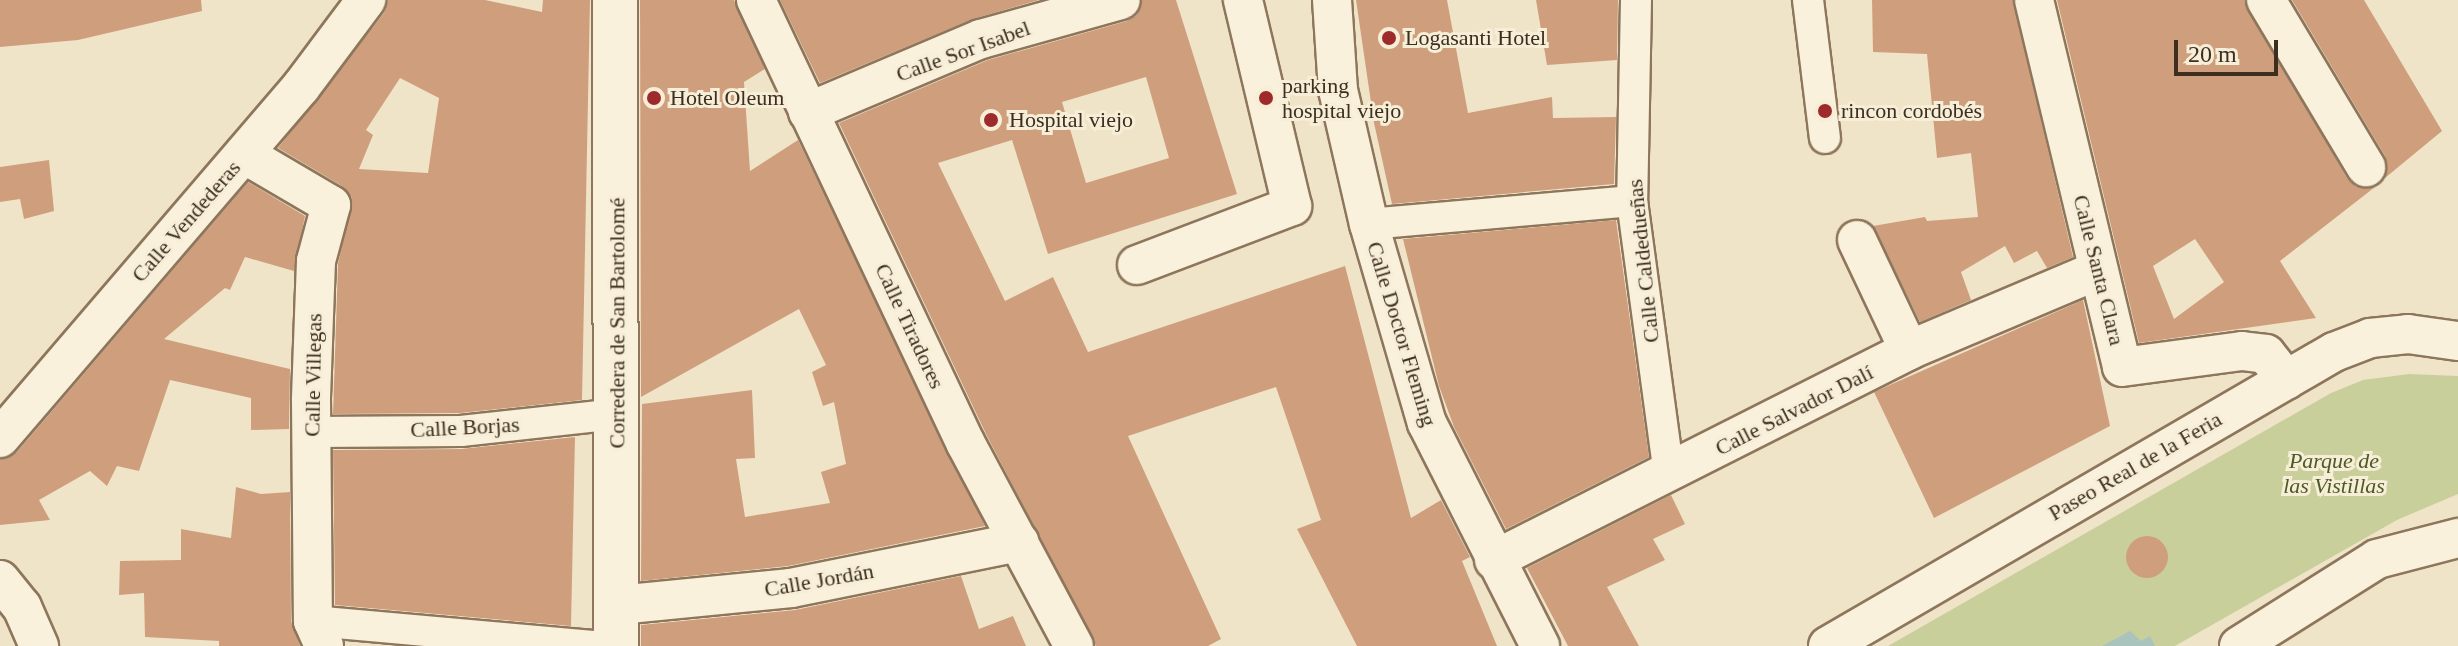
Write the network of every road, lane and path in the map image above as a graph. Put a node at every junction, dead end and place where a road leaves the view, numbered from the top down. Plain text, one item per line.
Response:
1 (366, 0) edge
2 (615, 0) edge
3 (756, 0) edge
4 (1121, 0) edge
5 (1243, 0) edge
6 (1332, 0) edge
7 (1636, 0) edge
8 (1808, 0) edge
9 (2034, 0) edge
10 (2266, 0) edge
11 (808, 112) junction
12 (1825, 138) dead end
13 (244, 154) junction
14 (2366, 167) dead end
15 (1632, 201) junction
16 (1369, 224) junction
17 (1857, 240) dead end
18 (1137, 265) dead end
19 (2098, 270) junction
20 (2458, 341) edge
21 (1909, 350) junction
22 (2286, 380) junction
23 (618, 414) junction
24 (312, 432) junction
25 (0, 438) edge
26 (1669, 474) junction
27 (2458, 538) edge
28 (1019, 542) junction
29 (1494, 560) junction
30 (0, 580) edge
31 (617, 625) edge
32 (319, 634) edge
33 (39, 646) edge
34 (595, 646) edge
35 (1074, 646) edge
36 (1540, 646) edge
37 (1828, 646) edge
38 (2239, 646) edge

1 - 13 street, Calle Vendederas
2 - 23 street, Corredera de San Bartolomé
3 - 11 street, Calle Tiradores
4 - 11 street, Calle Sor Isabel
5 - 18 street
6 - 16 street, Calle Doctor Fleming
7 - 15 street, Calle Caldedueñas
8 - 12 street
9 - 19 street, Calle Santa Clara
10 - 14 street
11 - 28 street, Calle Tiradores
13 - 24 street, Calle Villegas
13 - 25 street, Calle Vendederas
15 - 16 street
15 - 26 street, Calle Caldedueñas
16 - 29 street, Calle Doctor Fleming
17 - 21 street
19 - 21 street, Calle Salvador Dalí
19 - 22 street, Calle Santa Clara
20 - 22 street, Paseo Real de la Feria
21 - 26 street, Calle Salvador Dalí
22 - 37 street, Paseo Real de la Feria
23 - 24 street, Calle Borjas
23 - 31 street, Corredera de San Bartolomé
24 - 32 street, Calle Villegas
26 - 29 street, Calle Salvador Dalí
27 - 38 street
28 - 31 street, Calle Jordán
28 - 35 street, Calle Tiradores
29 - 36 street, Calle Doctor Fleming
30 - 33 street
32 - 34 street

